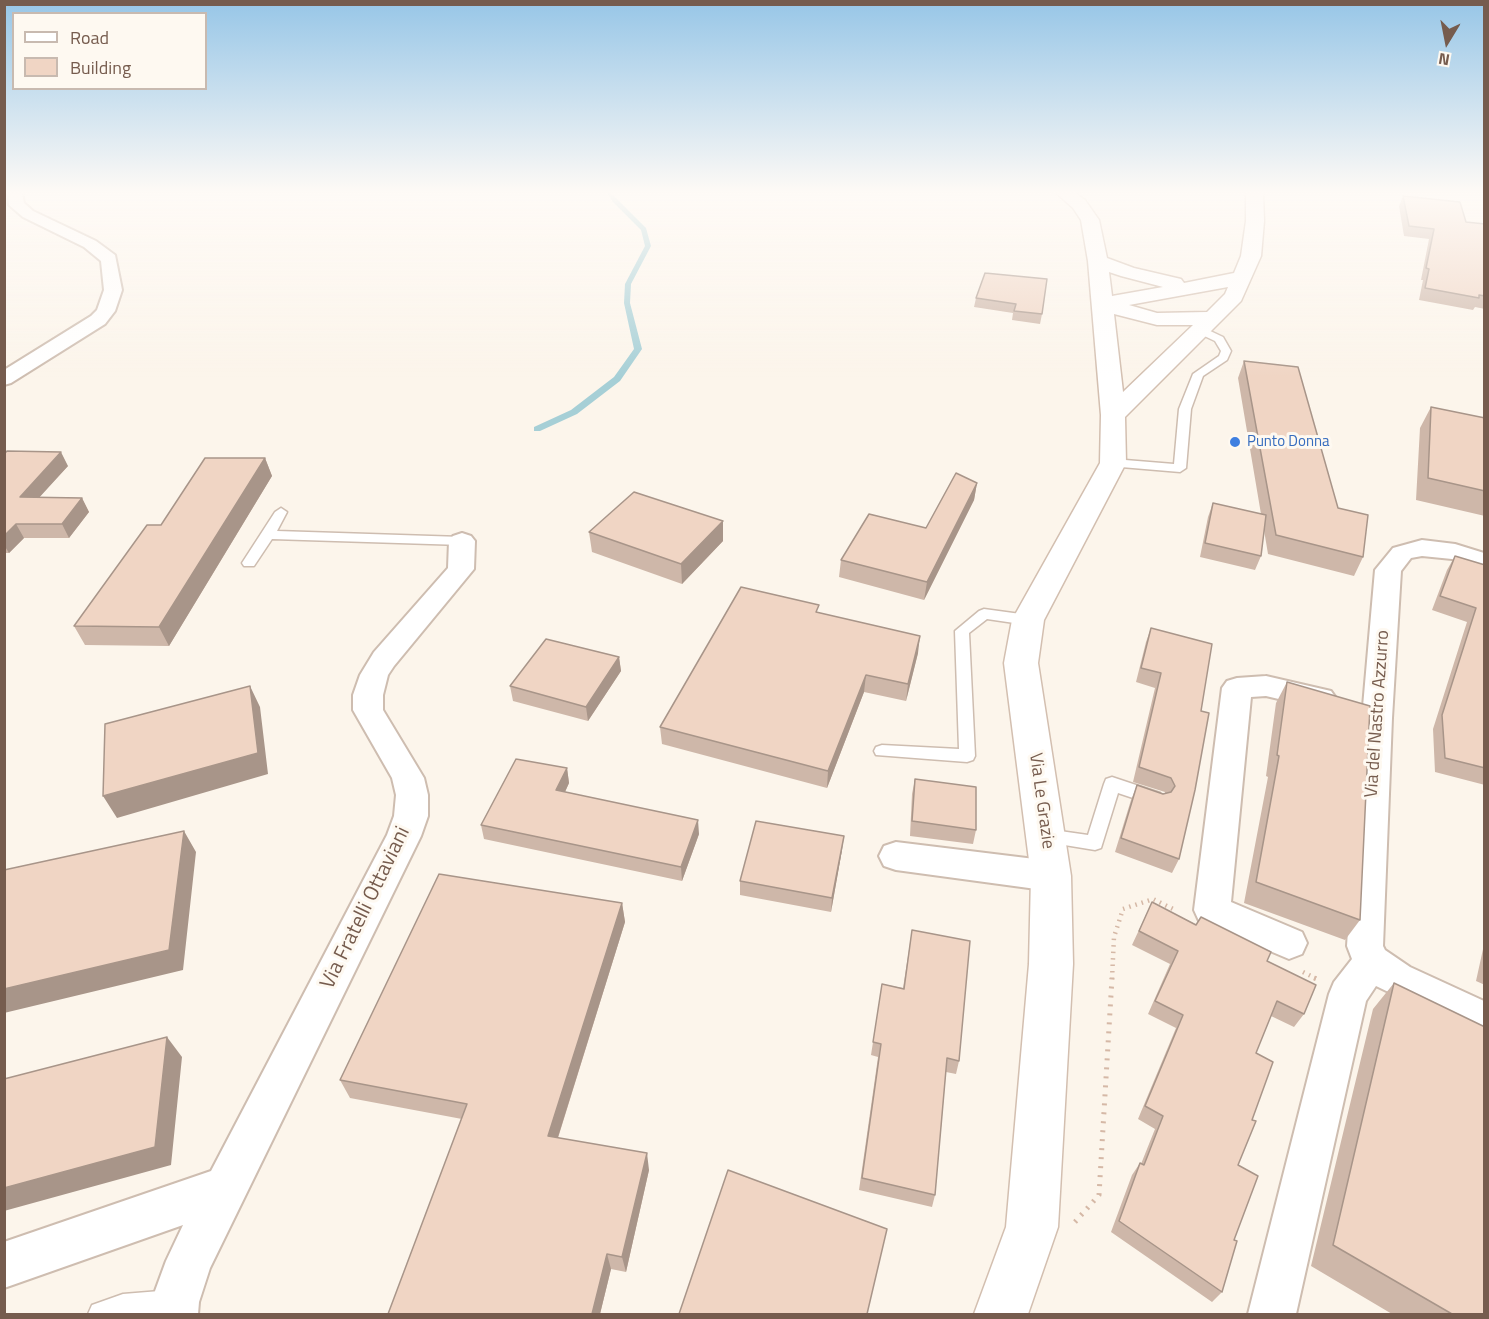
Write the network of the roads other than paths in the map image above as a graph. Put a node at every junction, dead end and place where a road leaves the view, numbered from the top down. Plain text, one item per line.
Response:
1 (103, 255) edge
2 (1097, 255) edge
3 (1251, 255) edge
4 (1098, 261) junction
5 (1242, 278) junction
6 (1197, 286) junction
7 (1103, 304) junction
8 (1208, 324) junction
9 (4, 379) edge
10 (1113, 415) junction
11 (1113, 463) junction
12 (281, 512) dead end
13 (268, 535) junction
14 (462, 541) joint
15 (1485, 561) edge
16 (249, 563) dead end
17 (1028, 620) junction
18 (1377, 718) junction
19 (882, 751) dead end
20 (1158, 799) edge
21 (1046, 836) junction
22 (896, 856) dead end
23 (1052, 876) junction
24 (1293, 956) road end
25 (1360, 978) junction
26 (1485, 1020) edge
27 (226, 1188) junction
28 (4, 1265) edge
29 (174, 1308) edge
30 (101, 1314) edge
31 (1001, 1314) edge
32 (1272, 1314) edge

1 - 9 street
2 - 4 main road, Via Le Grazie
3 - 5 main road
4 - 6 main road
4 - 7 main road, Via Le Grazie
5 - 6 main road
5 - 8 main road
6 - 7 main road
7 - 8 main road
7 - 10 main road, Via Le Grazie
8 - 10 main road
8 - 11 lane
10 - 11 main road, Via Le Grazie
11 - 17 main road, Via Le Grazie
12 - 13 lane
13 - 14 lane
13 - 16 lane
14 - 27 street, Via Fratelli Ottaviani
15 - 18 street, Via del Nastro Azzurro
17 - 19 lane
17 - 21 main road, Via Le Grazie
18 - 24 street
18 - 25 street, Via del Nastro Azzurro
20 - 21 lane
21 - 23 main road, Via Le Grazie
22 - 23 street
23 - 31 main road, Via Le Grazie
25 - 26 street
25 - 32 street, Via del Nastro Azzurro
27 - 28 street
27 - 29 street, Via Fratelli Ottaviani
29 - 30 lane

